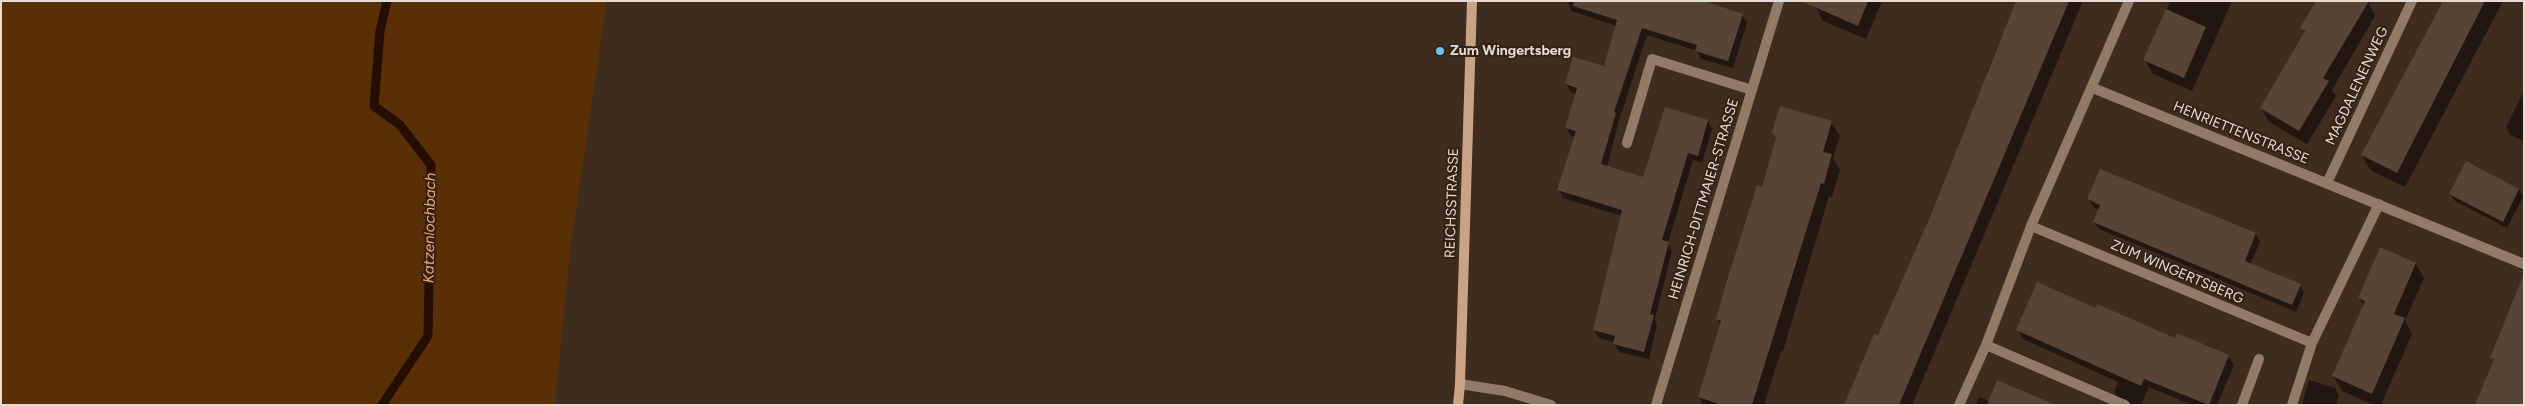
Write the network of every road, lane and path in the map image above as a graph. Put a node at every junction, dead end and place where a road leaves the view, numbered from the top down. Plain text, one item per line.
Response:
1 (1472, 1) edge
2 (1779, 1) edge
3 (2129, 1) edge
4 (2412, 1) edge
5 (2093, 88) junction
6 (1752, 90) junction
7 (1627, 143) dead end
8 (2327, 183) junction
9 (2379, 204) junction
10 (2031, 226) junction
11 (2524, 264) edge
12 (2312, 343) junction
13 (1986, 346) junction
14 (2259, 359) dead end
15 (1460, 384) junction
16 (1458, 405) edge
17 (1551, 405) edge
18 (1656, 405) edge
19 (1959, 405) edge
20 (2125, 405) edge
21 (2242, 405) edge
22 (2292, 405) edge

1 - 15 main road, REICHSSTRASSE
2 - 6 street, HEINRICH-DITTMAIER-STRASSE
3 - 5 street
4 - 8 street, MAGDALENENWEG
5 - 8 street, HENRIETTENSTRASSE
5 - 10 street
6 - 7 street
6 - 18 street, HEINRICH-DITTMAIER-STRASSE
8 - 9 street, HENRIETTENSTRASSE
9 - 11 street, HENRIETTENSTRASSE
9 - 12 street
10 - 12 street, ZUM WINGERTSBERG
10 - 13 street
12 - 22 street
13 - 19 street
13 - 20 street
14 - 21 street
15 - 16 main road, REICHSSTRASSE
15 - 17 street

